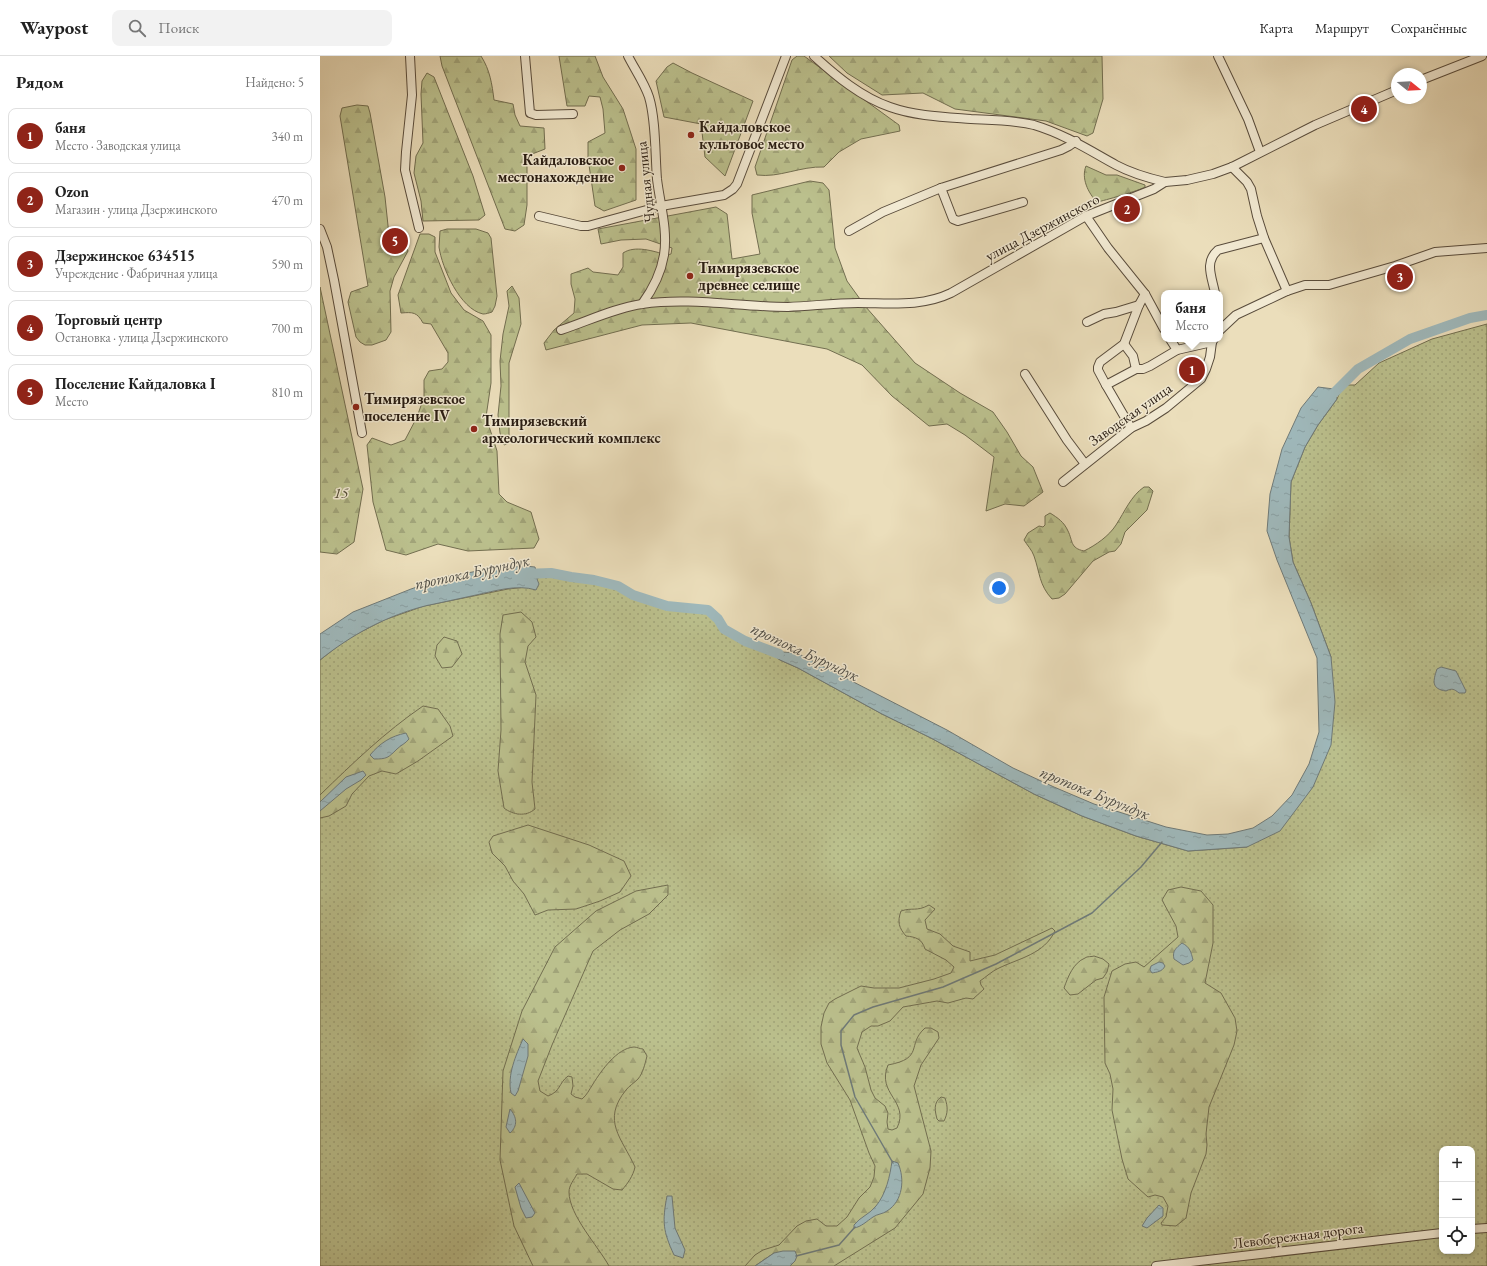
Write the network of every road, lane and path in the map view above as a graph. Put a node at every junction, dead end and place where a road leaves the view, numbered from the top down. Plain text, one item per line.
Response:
1 (410, 56) edge
2 (525, 56) edge
3 (628, 56) edge
4 (786, 56) edge
5 (814, 56) edge
6 (1218, 56) edge
7 (1482, 56) edge
8 (1427, 78) edge
9 (1391, 93) edge
10 (573, 114) dead end
11 (1076, 141) junction
12 (1260, 152) junction
13 (1232, 167) junction
14 (1165, 182) junction
15 (941, 188) junction
16 (1023, 202) dead end
17 (661, 206) junction
18 (539, 216) dead end
19 (1086, 216) junction
20 (419, 228) dead end
21 (320, 229) edge
22 (849, 231) dead end
23 (1264, 238) junction
24 (1487, 248) edge
25 (1214, 290) edge
26 (1287, 291) junction
27 (1145, 294) junction
28 (642, 304) junction
29 (1139, 305) junction
30 (1087, 322) dead end
31 (1161, 323) edge
32 (1223, 327) edge
33 (561, 330) dead end
34 (1172, 342) edge
35 (1206, 342) edge
36 (1213, 342) edge
37 (1124, 344) junction
38 (1177, 350) junction
39 (1136, 368) junction
40 (1025, 374) dead end
41 (1106, 385) junction
42 (1131, 428) junction
43 (362, 433) dead end
44 (1085, 464) junction
45 (1063, 482) dead end
46 (1487, 1228) edge
47 (1475, 1230) edge
48 (1439, 1233) edge
49 (1156, 1266) edge

1 - 20 street
2 - 10 street
3 - 17 street, Чудная улица
4 - 17 street
5 - 11 street
6 - 12 street
7 - 8 street
9 - 12 street, улица Дзержинского
11 - 14 street
11 - 15 street
12 - 13 street, улица Дзержинского
13 - 14 street, улица Дзержинского
13 - 23 street
14 - 19 street, улица Дзержинского
15 - 16 street
15 - 22 street
17 - 18 street
17 - 28 street, Чудная улица
19 - 27 street
19 - 28 street, улица Дзержинского
21 - 43 street
23 - 25 street
23 - 26 street
24 - 26 street
26 - 32 street
27 - 29 street
27 - 31 street
28 - 33 street, улица Дзержинского
29 - 30 street
29 - 37 street
34 - 38 street
35 - 38 street, Заводская улица
36 - 42 street, Заводская улица
37 - 39 street
37 - 41 street
38 - 39 street, Заводская улица
39 - 41 street, Заводская улица
40 - 44 street
41 - 42 street
42 - 44 street, Заводская улица
44 - 45 street, Заводская улица
46 - 47 street
48 - 49 street, Левобережная дорога

